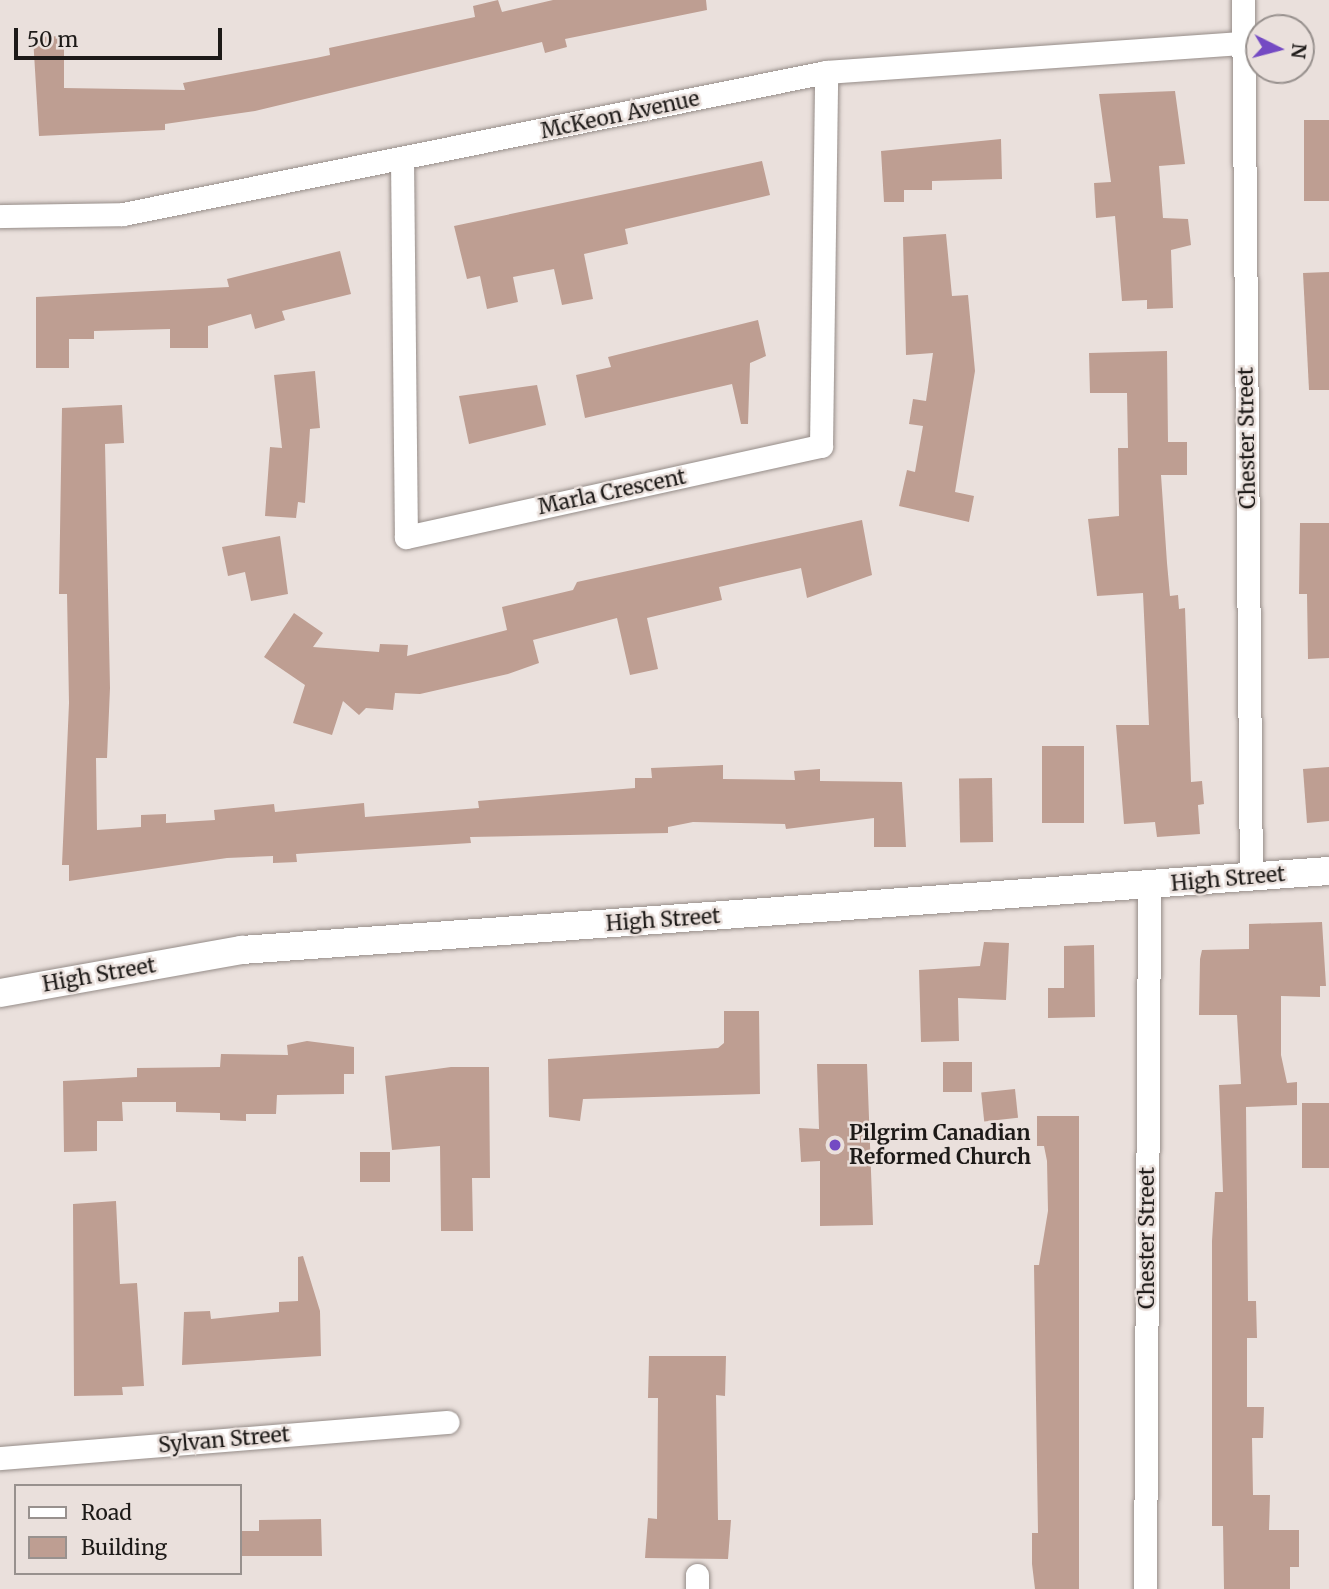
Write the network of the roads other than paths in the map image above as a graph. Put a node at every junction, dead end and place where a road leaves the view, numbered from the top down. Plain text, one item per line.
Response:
1 (1244, 0) edge
2 (1244, 43) junction
3 (826, 72) junction
4 (402, 159) junction
5 (0, 216) edge
6 (1329, 871) edge
7 (1251, 875) junction
8 (1149, 886) junction
9 (0, 993) edge
10 (448, 1422) dead end
11 (0, 1458) edge
12 (1145, 1589) edge

1 - 2 street, Chester Street
2 - 3 street, McKeon Avenue
2 - 7 street, Chester Street
3 - 4 street, McKeon Avenue
3 - 4 street, Marla Crescent
4 - 5 street, McKeon Avenue
6 - 7 street, High Street
7 - 8 street, High Street
8 - 9 street, High Street
8 - 12 street, Chester Street
10 - 11 street, Sylvan Street

